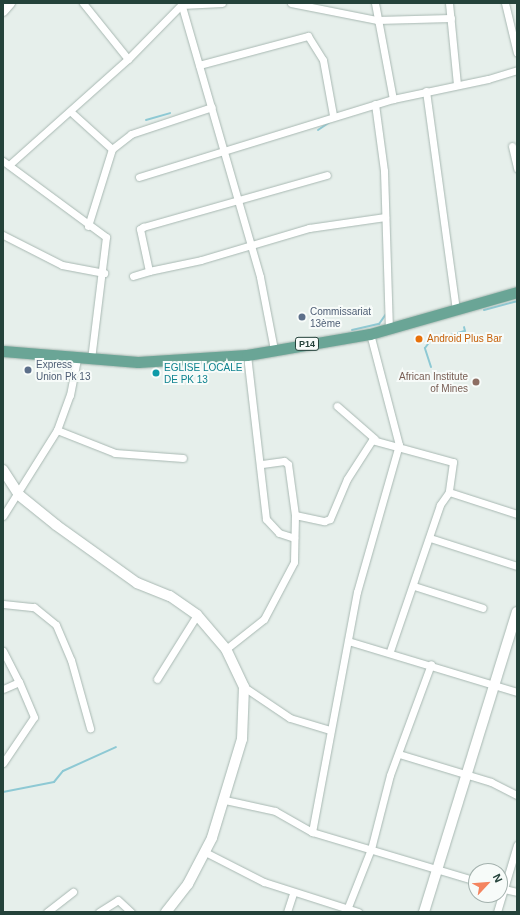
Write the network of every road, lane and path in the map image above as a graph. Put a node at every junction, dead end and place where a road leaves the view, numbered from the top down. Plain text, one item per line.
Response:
1 (10, 3) edge
2 (83, 3) edge
3 (222, 3) edge
4 (291, 3) edge
5 (375, 3) edge
6 (449, 3) edge
7 (505, 3) edge
8 (181, 4) edge
9 (3, 11) edge
10 (451, 18) junction
11 (377, 20) junction
12 (517, 53) edge
13 (128, 59) junction
14 (199, 65) junction
15 (517, 70) edge
16 (457, 85) junction
17 (426, 91) junction
18 (392, 99) junction
19 (375, 104) junction
20 (212, 107) junction
21 (71, 112) junction
22 (333, 115) junction
23 (512, 146) dead end
24 (112, 149) junction
25 (226, 152) junction
26 (6, 163) edge
27 (517, 168) edge
28 (327, 175) dead end
29 (139, 177) dead end
30 (238, 198) junction
31 (385, 217) junction
32 (88, 226) junction
33 (3, 235) edge
34 (250, 243) junction
35 (149, 271) junction
36 (104, 273) junction
37 (133, 276) dead end
38 (517, 292) edge
39 (456, 309) junction
40 (389, 328) junction
41 (370, 334) junction
42 (274, 350) junction
43 (3, 352) edge
44 (247, 355) junction
45 (78, 359) junction
46 (92, 360) junction
47 (338, 406) dead end
48 (57, 430) junction
49 (375, 439) junction
50 (399, 445) junction
51 (182, 458) dead end
52 (262, 464) junction
53 (3, 470) edge
54 (449, 492) junction
55 (19, 495) junction
56 (295, 514) junction
57 (517, 514) edge
58 (3, 516) edge
59 (294, 538) junction
60 (430, 538) junction
61 (517, 566) edge
62 (414, 586) junction
63 (3, 604) edge
64 (483, 608) dead end
65 (196, 616) junction
66 (516, 618) edge
67 (348, 641) junction
68 (226, 649) junction
69 (3, 651) edge
70 (390, 651) junction
71 (431, 664) junction
72 (157, 679) dead end
73 (19, 682) junction
74 (493, 685) junction
75 (244, 687) junction
76 (3, 689) edge
77 (517, 692) edge
78 (90, 728) dead end
79 (330, 730) junction
80 (398, 754) junction
81 (3, 763) edge
82 (468, 776) junction
83 (517, 795) edge
84 (225, 800) junction
85 (312, 832) junction
86 (517, 845) edge
87 (371, 849) junction
88 (206, 853) junction
89 (438, 868) junction
90 (508, 871) edge
91 (468, 878) edge
92 (73, 892) dead end
93 (293, 893) junction
94 (346, 910) edge
95 (47, 912) edge
96 (99, 912) edge
97 (131, 912) edge
98 (166, 912) edge
99 (287, 912) edge
100 (358, 912) edge
101 (424, 912) edge

1 - 9 street
2 - 13 street
3 - 8 street
4 - 11 street
5 - 11 street
6 - 10 street
7 - 12 street
8 - 13 street
8 - 14 street
10 - 11 street
10 - 16 street
11 - 18 street
13 - 21 street
14 - 20 street
14 - 22 street
15 - 16 street
16 - 17 street
17 - 18 street
17 - 39 street
18 - 19 street
19 - 22 street
19 - 31 street
20 - 24 street
20 - 25 street
21 - 24 street
21 - 26 street
22 - 25 street
23 - 27 street
24 - 32 street
25 - 29 street
25 - 30 street
26 - 32 street
28 - 30 street
30 - 34 street
30 - 35 street
31 - 34 street
31 - 40 street
32 - 36 street
33 - 36 street
34 - 35 street
34 - 42 street
35 - 37 street
36 - 46 street
38 - 39 main road, P14
39 - 40 main road, P14
40 - 41 main road, P14
41 - 42 main road, P14
41 - 50 street
42 - 44 main road, P14
43 - 45 main road, P14
44 - 46 main road, P14
44 - 52 street
45 - 46 main road, P14
45 - 48 street
47 - 49 street
48 - 51 street
48 - 55 street
49 - 50 street
49 - 56 street
50 - 54 street
50 - 67 street
52 - 56 street
52 - 59 street
53 - 55 street
54 - 57 street
54 - 60 street
55 - 58 street
55 - 65 street
56 - 59 street
59 - 68 street
60 - 61 street
60 - 62 street
62 - 64 street
62 - 70 street
63 - 78 street
65 - 68 street
65 - 72 street
66 - 74 street
67 - 70 street
67 - 79 street
68 - 75 street
69 - 73 street
70 - 71 street
71 - 74 street
71 - 80 street
73 - 76 street
73 - 81 street
74 - 77 street
74 - 82 street
75 - 79 street
75 - 84 street
79 - 85 street
80 - 82 street
80 - 87 street
82 - 83 street
82 - 89 street
84 - 85 street
84 - 88 street
85 - 87 street
86 - 90 street
87 - 89 street
87 - 94 street
88 - 93 street
88 - 98 street
89 - 91 street
89 - 101 street
92 - 95 street
93 - 94 street
93 - 99 street
94 - 100 street
96 - 97 street

